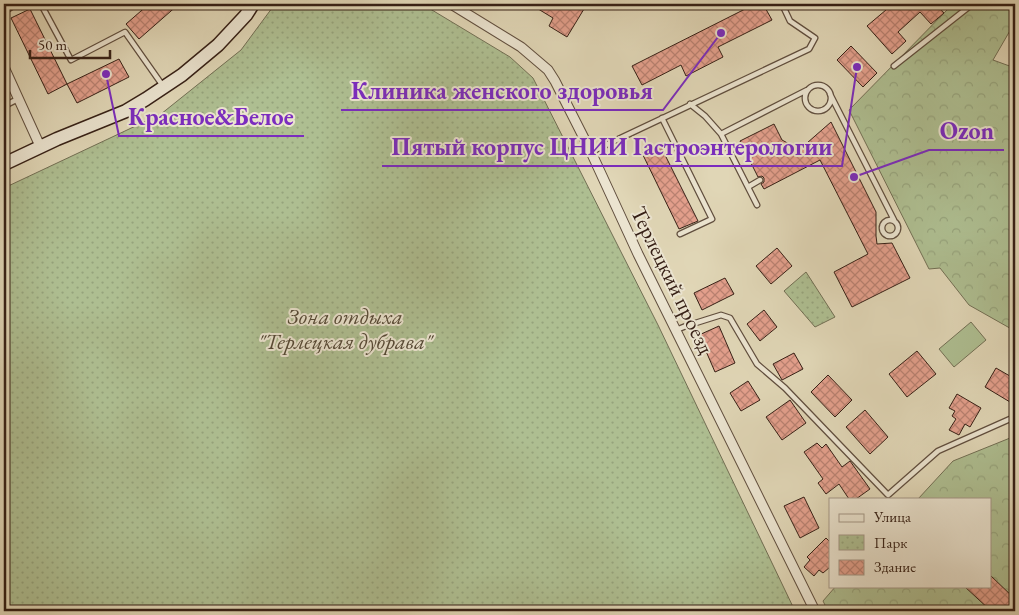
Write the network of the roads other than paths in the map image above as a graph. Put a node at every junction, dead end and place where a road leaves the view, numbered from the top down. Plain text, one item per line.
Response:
1 (16, 4) edge
2 (253, 4) edge
3 (451, 4) edge
4 (782, 4) edge
5 (971, 4) edge
6 (43, 8) dead end
7 (4, 12) edge
8 (894, 66) dead end
9 (4, 67) edge
10 (164, 87) junction
11 (807, 90) junction
12 (830, 94) junction
13 (19, 99) junction
14 (690, 104) junction
15 (4, 106) edge
16 (662, 118) junction
17 (721, 134) junction
18 (40, 146) junction
19 (591, 152) junction
20 (4, 164) edge
21 (760, 180) dead end
22 (748, 187) junction
23 (757, 205) dead end
24 (894, 220) dead end
25 (680, 234) dead end
26 (676, 330) junction
27 (1015, 419) edge
28 (886, 497) edge
29 (815, 611) edge

1 - 7 lane
2 - 10 street
3 - 19 street, Терлецкий проезд
4 - 14 lane
5 - 8 lane
6 - 10 lane
9 - 13 street
10 - 18 street
11 - 12 lane
11 - 12 lane
11 - 17 lane
12 - 24 lane
13 - 15 lane
13 - 18 street
14 - 16 lane
14 - 17 lane
16 - 19 lane
16 - 25 lane
17 - 22 lane
18 - 20 street
19 - 26 street, Терлецкий проезд
21 - 22 lane
22 - 23 lane
26 - 28 lane
26 - 29 street, Терлецкий проезд
27 - 28 lane

